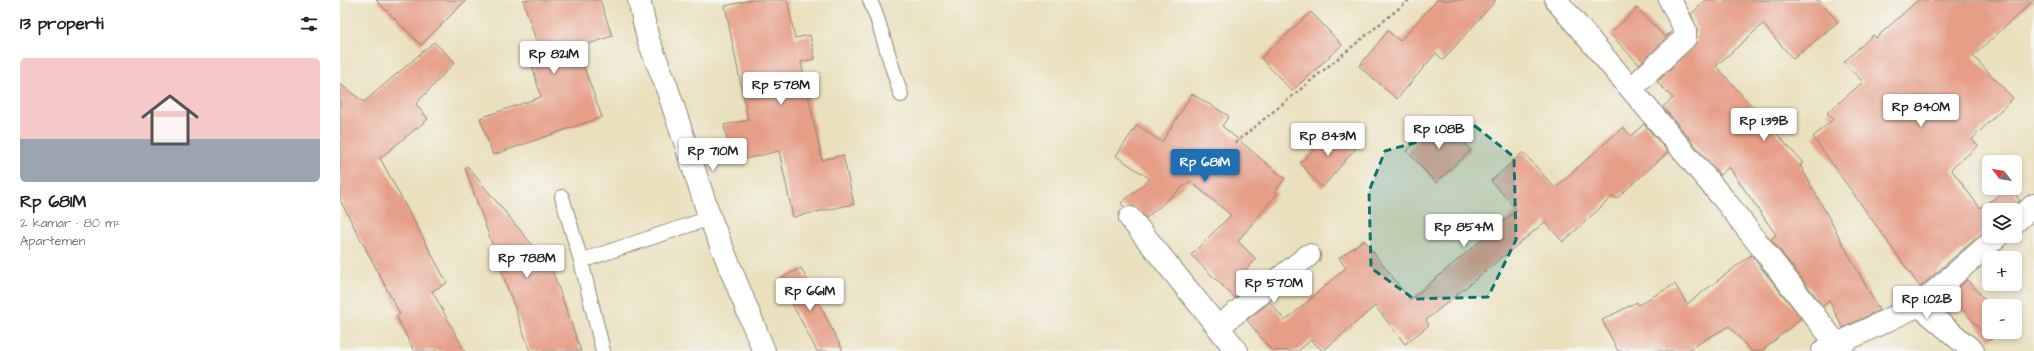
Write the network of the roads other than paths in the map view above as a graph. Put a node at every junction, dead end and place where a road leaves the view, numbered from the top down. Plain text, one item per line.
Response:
1 (639, 0) edge
2 (870, 0) edge
3 (1556, 0) edge
4 (1670, 0) edge
5 (1631, 89) junction
6 (901, 95) dead end
7 (562, 197) dead end
8 (2034, 205) edge
9 (2022, 216) edge
10 (710, 218) junction
11 (1130, 218) dead end
12 (1990, 243) edge
13 (1309, 255) dead end
14 (581, 261) junction
15 (1919, 305) junction
16 (1218, 327) junction
17 (1834, 349) edge
18 (603, 351) edge
19 (764, 351) edge
20 (1237, 351) edge
21 (1973, 351) edge

1 - 10 street
2 - 6 lane
3 - 5 street
4 - 5 street
5 - 17 street
7 - 14 lane
8 - 9 street
10 - 14 lane
10 - 19 street
11 - 16 street
12 - 15 street
13 - 16 street
14 - 18 lane
15 - 17 street
15 - 21 street
16 - 20 street

